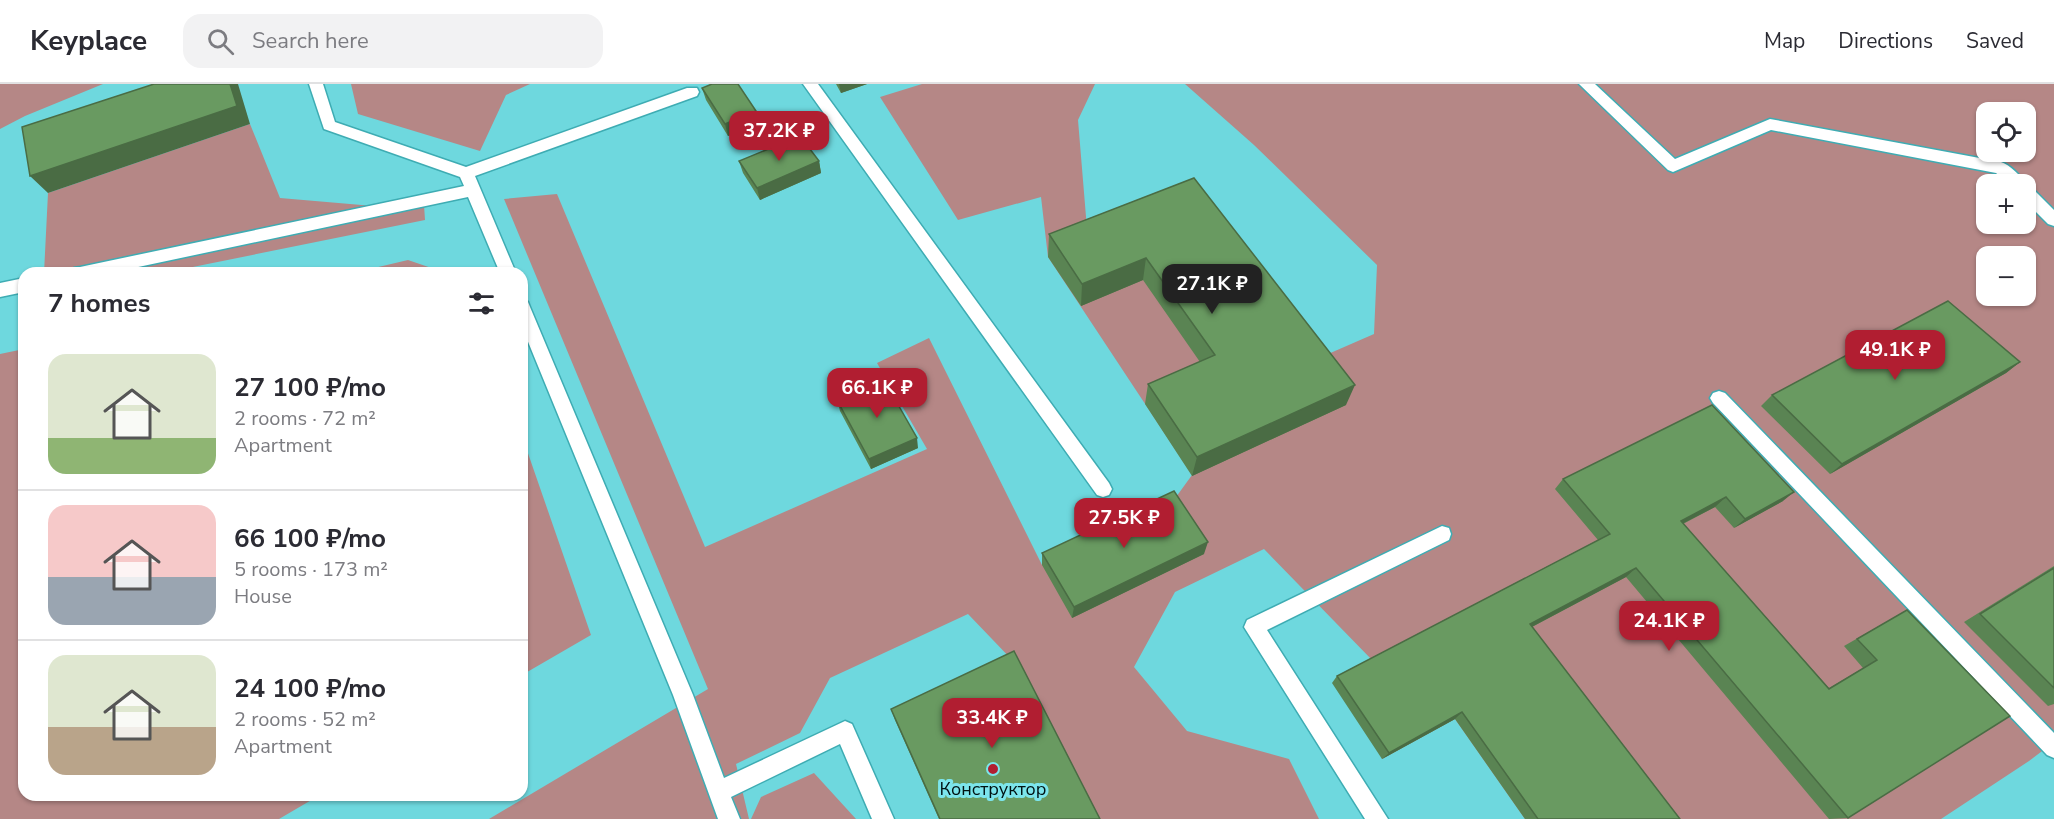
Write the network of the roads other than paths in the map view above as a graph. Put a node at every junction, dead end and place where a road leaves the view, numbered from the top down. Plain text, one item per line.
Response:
1 (316, 84) edge
2 (810, 84) edge
3 (1586, 84) edge
4 (692, 92) dead end
5 (466, 173) junction
6 (2007, 174) edge
7 (474, 190) junction
8 (2036, 202) edge
9 (2054, 220) edge
10 (108, 267) edge
11 (506, 267) edge
12 (18, 286) edge
13 (0, 290) edge
14 (528, 322) edge
15 (1719, 398) dead end
16 (1103, 489) dead end
17 (1442, 534) dead end
18 (2054, 748) edge
19 (719, 792) junction
20 (729, 819) edge
21 (883, 819) edge
22 (1377, 819) edge

1 - 5 lane
2 - 16 lane
3 - 6 lane
4 - 5 lane
5 - 7 lane
7 - 10 lane
7 - 11 lane
8 - 9 lane
12 - 13 lane
14 - 19 lane
15 - 18 lane
17 - 22 lane
19 - 20 lane
19 - 21 lane

